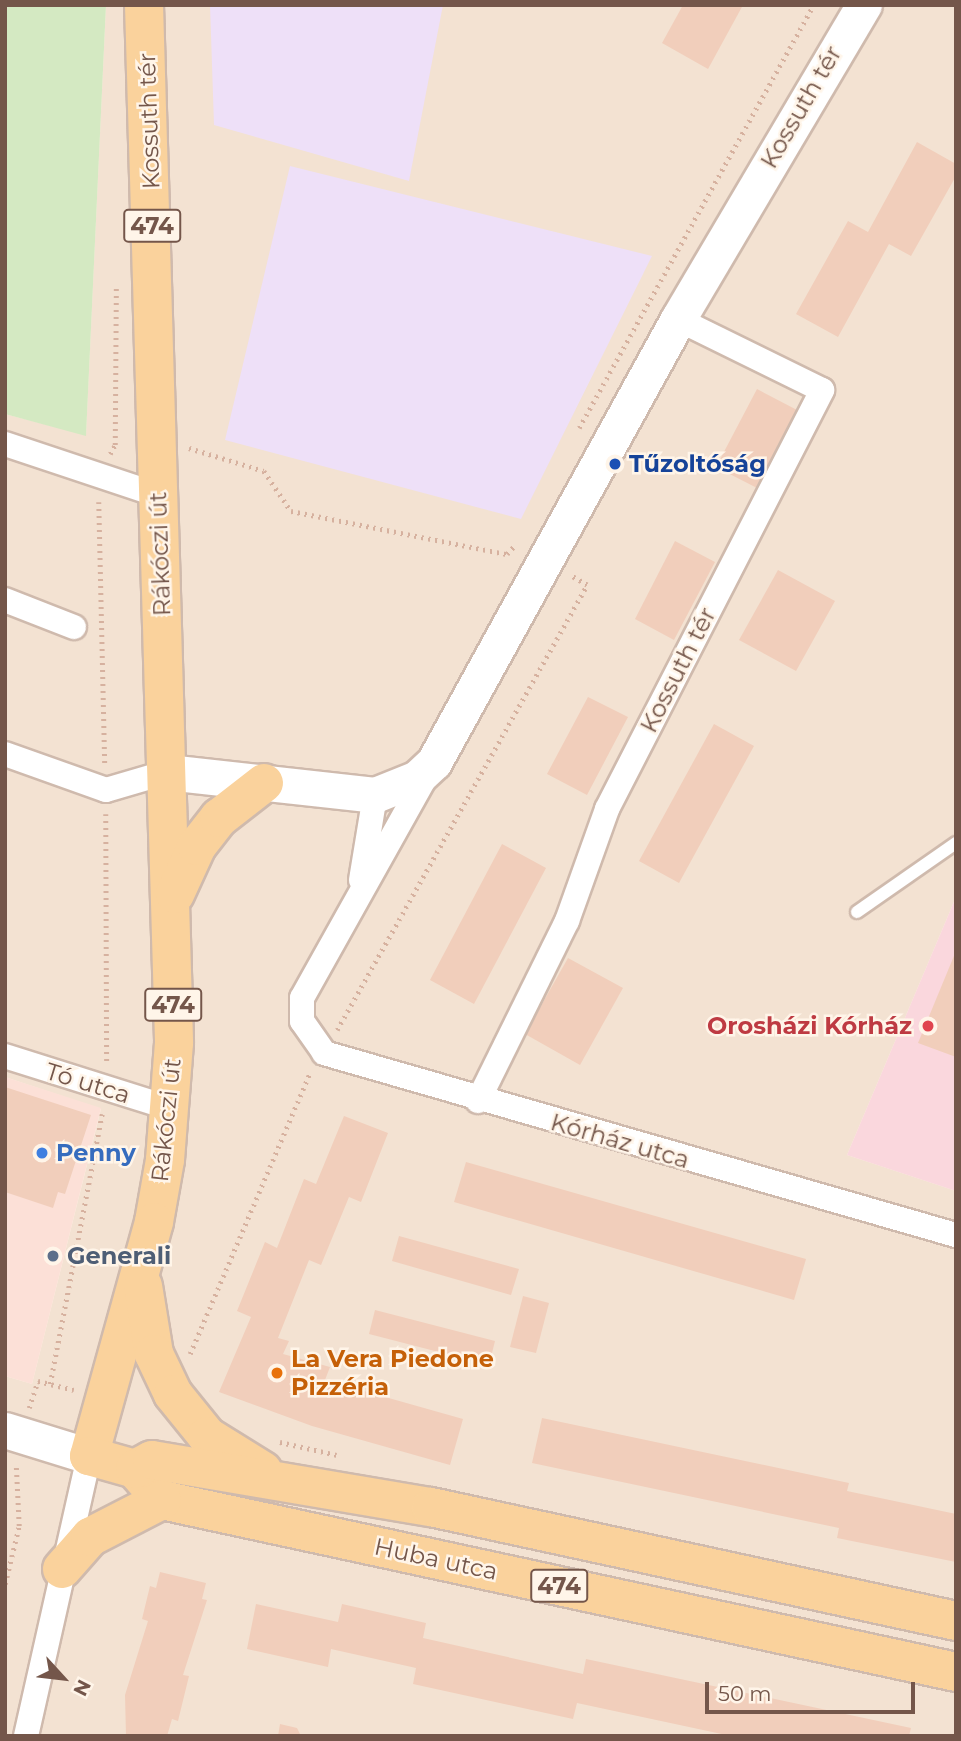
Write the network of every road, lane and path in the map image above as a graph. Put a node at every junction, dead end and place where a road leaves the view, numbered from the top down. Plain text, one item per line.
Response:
1 (144, 5) edge
2 (864, 5) edge
3 (116, 283) dead end
4 (678, 319) junction
5 (5, 444) edge
6 (115, 445) junction
7 (156, 446) junction
8 (99, 475) junction
9 (158, 495) junction
10 (516, 544) dead end
11 (5, 600) edge
12 (74, 627) dead end
13 (5, 754) edge
14 (434, 762) junction
15 (167, 772) junction
16 (264, 783) junction
17 (106, 790) junction
18 (375, 796) junction
19 (956, 843) edge
20 (358, 898) junction
21 (171, 902) junction
22 (857, 912) dead end
23 (302, 1021) joint
24 (5, 1056) edge
25 (107, 1090) junction
26 (478, 1101) junction
27 (170, 1108) junction
28 (956, 1236) edge
29 (141, 1273) junction
30 (50, 1384) dead end
31 (5, 1430) edge
32 (89, 1456) junction
33 (135, 1469) junction
34 (276, 1479) junction
35 (18, 1489) dead end
36 (162, 1500) junction
37 (62, 1569) junction
38 (5, 1584) edge
39 (956, 1620) edge
40 (956, 1672) edge
41 (26, 1736) edge

1 - 7 main road, Kossuth tér / 474
2 - 4 main road, Kossuth tér
3 - 6 path
4 - 14 main road, Kossuth tér
4 - 26 street, Kossuth tér
5 - 8 street
6 - 7 path
6 - 8 path
7 - 9 main road, Rákóczi út / 474
7 - 10 path
8 - 9 street
8 - 17 path
9 - 15 main road, Rákóczi út / 474
11 - 12 street
13 - 17 street
14 - 18 main road, Kossuth tér
14 - 20 street, Kossuth tér
15 - 16 main road, Kossuth tér
15 - 17 street
15 - 21 main road, Rákóczi út / 474
16 - 18 main road, Kossuth tér
16 - 21 main road
17 - 25 path
18 - 20 street, Kossuth tér
19 - 22 lane
20 - 23 street, Kossuth tér
21 - 27 main road, Rákóczi út / 474
23 - 26 street, Kórház utca
24 - 25 street, Tó utca
25 - 27 street, Tó utca
25 - 30 path
26 - 28 street, Kórház utca
27 - 29 main road, Rákóczi út / 474
29 - 32 main road, Rákóczi út / 474
29 - 34 main road, 474
31 - 32 main road
32 - 33 main road, Huba utca / 474
32 - 37 street, Rákóczi út
33 - 34 main road, Huba utca / 474
33 - 36 main road
34 - 39 main road, Huba utca / 474
35 - 38 path
36 - 37 main road
36 - 40 main road, Huba utca / 474
37 - 41 street, Rákóczi út

